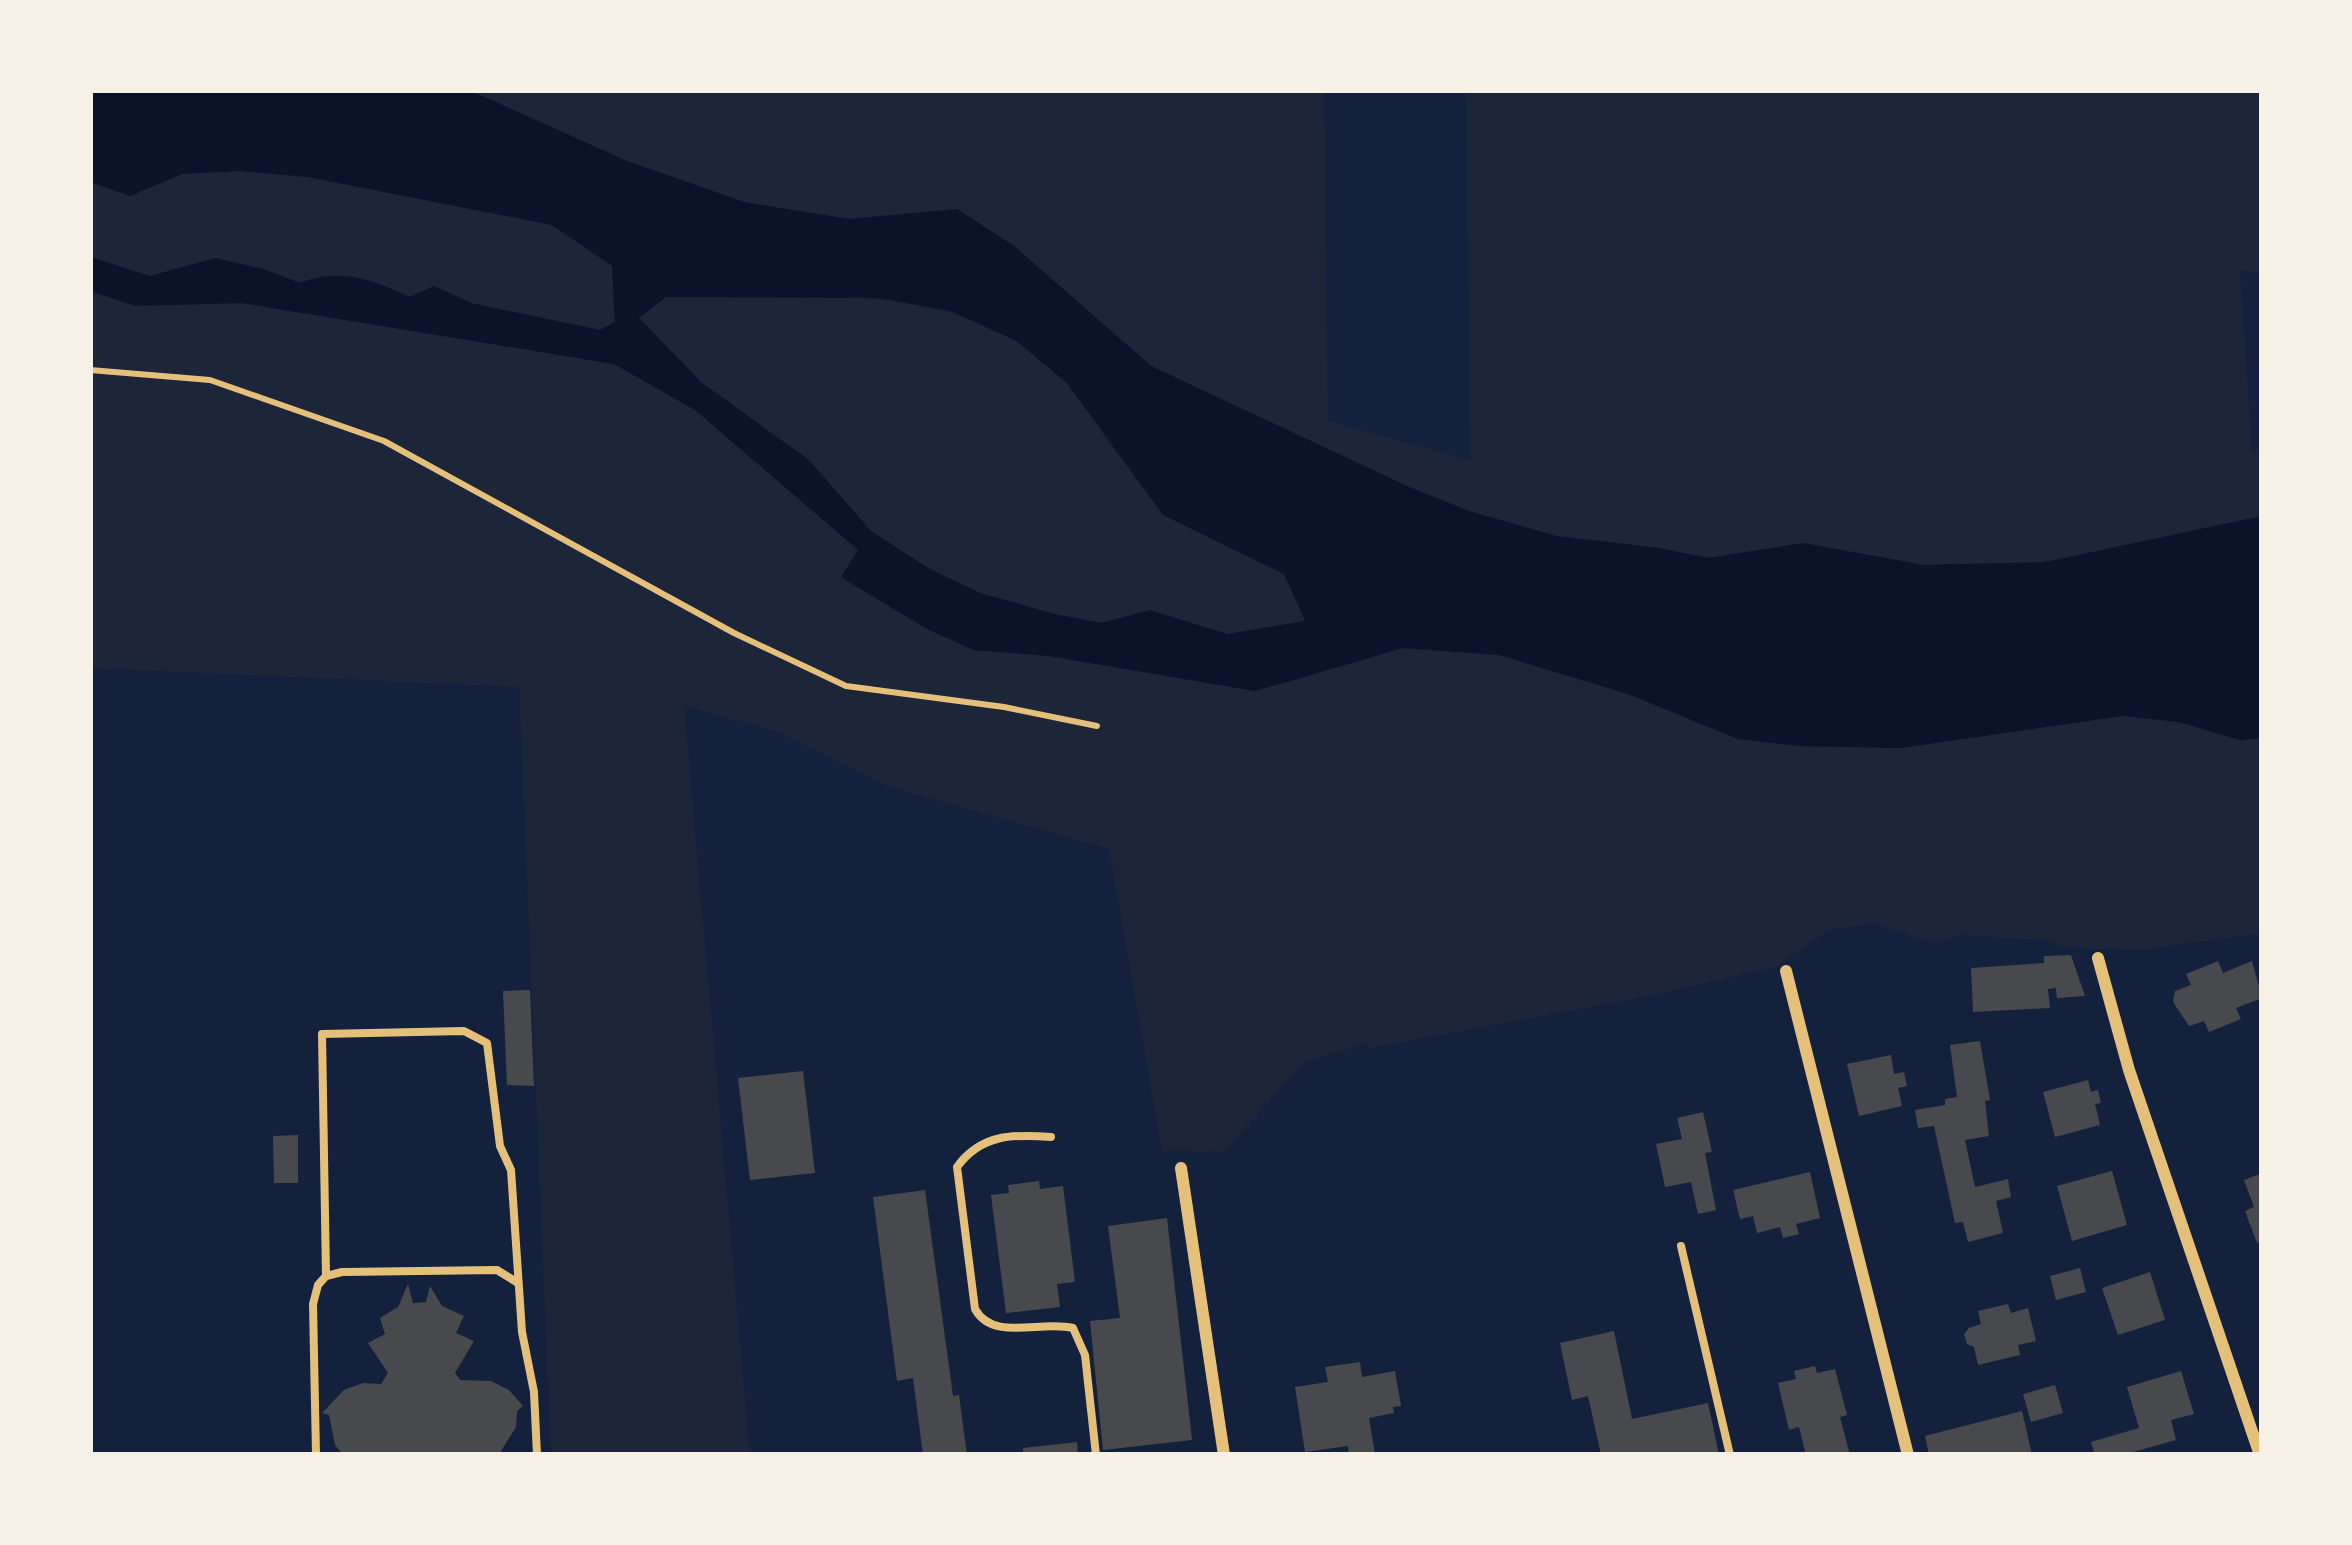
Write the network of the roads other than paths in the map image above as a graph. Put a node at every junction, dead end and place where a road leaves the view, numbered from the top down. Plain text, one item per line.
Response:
1 (2098, 958) dead end
2 (1786, 970) dead end
3 (1051, 1137) dead end
4 (1181, 1168) dead end
5 (1681, 1246) dead end
6 (326, 1276) junction
7 (519, 1284) junction
8 (316, 1455) edge
9 (537, 1455) edge
10 (1096, 1455) edge
11 (1224, 1455) edge
12 (1730, 1455) edge
13 (1908, 1455) edge
14 (2260, 1455) edge

1 - 14 street
2 - 13 street
3 - 10 lane
4 - 11 street
5 - 12 lane
6 - 7 lane
6 - 7 lane
6 - 8 lane
7 - 9 lane

